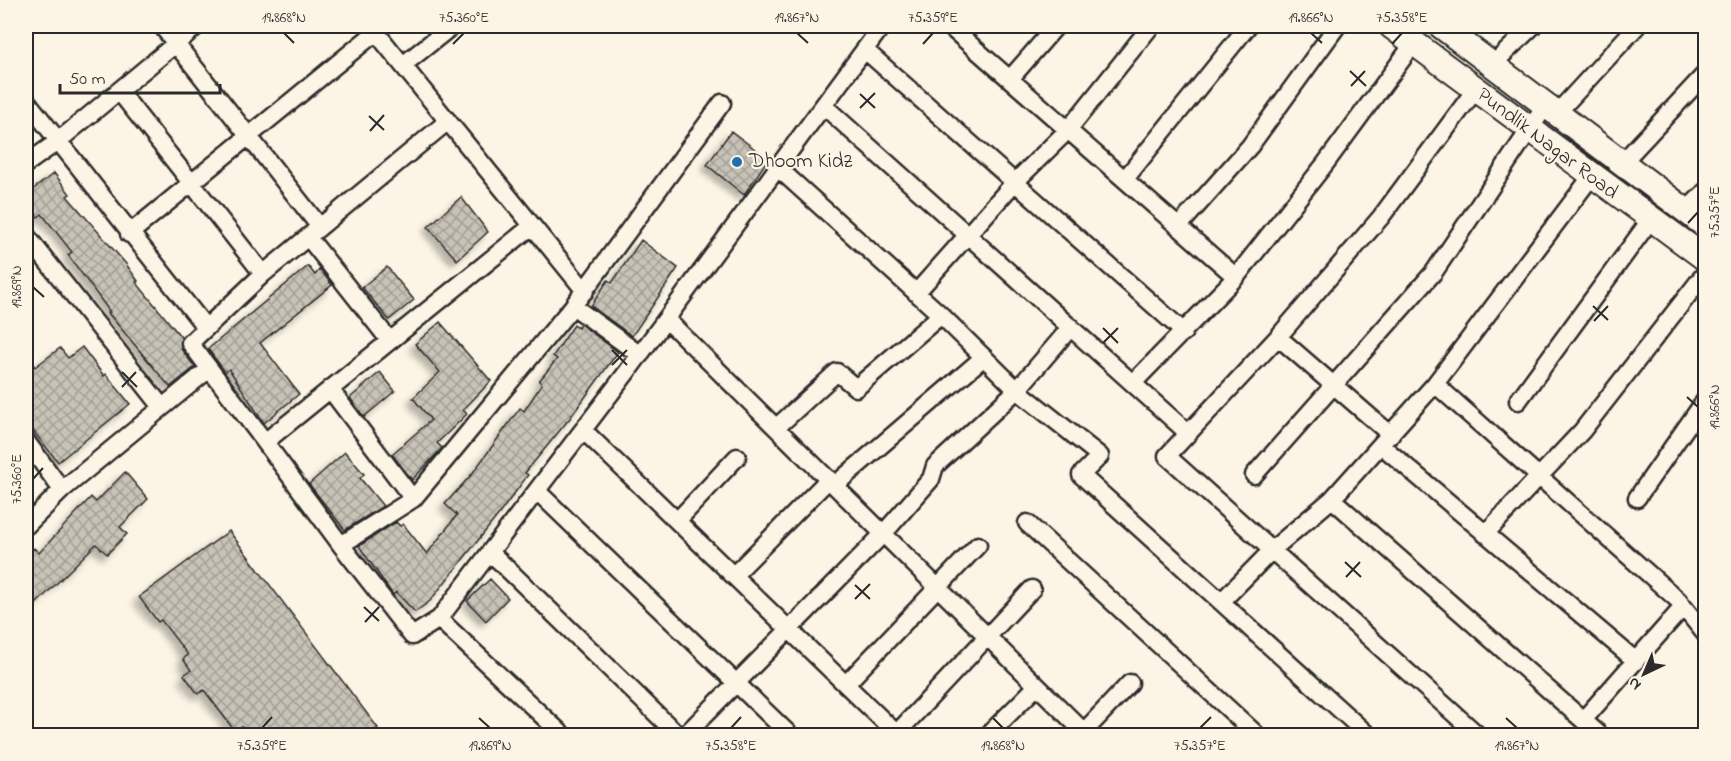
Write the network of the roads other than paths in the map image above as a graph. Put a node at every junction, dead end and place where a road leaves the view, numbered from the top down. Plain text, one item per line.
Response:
1 (162, 26) edge
2 (197, 26) edge
3 (452, 26) edge
4 (882, 26) edge
5 (1056, 26) edge
6 (1151, 26) edge
7 (1248, 26) edge
8 (1337, 26) edge
9 (1391, 26) edge
10 (1441, 26) edge
11 (1533, 26) edge
12 (1637, 26) edge
13 (956, 27) edge
14 (374, 29) edge
15 (176, 43) junction
16 (1414, 43) junction
17 (865, 50) junction
18 (1492, 64) junction
19 (403, 65) junction
20 (1706, 73) edge
21 (1010, 79) junction
22 (1475, 90) junction
23 (118, 91) junction
24 (26, 100) edge
25 (722, 103) dead end
26 (824, 106) junction
27 (1551, 109) junction
28 (448, 121) junction
29 (1528, 129) junction
30 (1068, 130) junction
31 (249, 136) junction
32 (57, 142) junction
33 (1622, 163) junction
34 (26, 164) edge
35 (778, 168) junction
36 (1591, 177) junction
37 (1125, 179) junction
38 (1014, 183) junction
39 (190, 184) junction
40 (1706, 191) edge
41 (1686, 211) junction
42 (1651, 219) junction
43 (532, 226) junction
44 (1179, 226) junction
45 (1706, 226) edge
46 (314, 232) junction
47 (129, 234) junction
48 (26, 235) edge
49 (968, 236) junction
50 (1706, 259) edge
51 (1706, 272) edge
52 (263, 274) junction
53 (1236, 277) junction
54 (585, 291) junction
55 (916, 294) junction
56 (573, 306) junction
57 (940, 315) junction
58 (666, 319) junction
59 (1071, 327) junction
60 (206, 328) junction
61 (1184, 332) junction
62 (1278, 337) junction
63 (390, 341) junction
64 (639, 355) junction
65 (984, 357) junction
66 (209, 369) junction
67 (1133, 383) junction
68 (1333, 384) junction
69 (1435, 384) junction
70 (330, 389) junction
71 (1017, 390) junction
72 (1706, 399) edge
73 (1518, 401) dead end
74 (162, 407) junction
75 (778, 426) junction
76 (583, 430) junction
77 (1188, 433) junction
78 (1386, 440) junction
79 (26, 441) edge
80 (265, 442) junction
81 (736, 458) dead end
82 (1254, 475) dead end
83 (1539, 476) junction
84 (833, 482) junction
85 (62, 490) junction
86 (537, 491) junction
87 (1637, 498) dead end
88 (413, 499) junction
89 (1332, 499) junction
90 (678, 520) junction
91 (1027, 523) dead end
92 (26, 526) edge
93 (884, 534) junction
94 (1485, 534) junction
95 (341, 545) junction
96 (978, 545) dead end
97 (1273, 549) junction
98 (490, 552) junction
99 (734, 575) junction
100 (938, 586) junction
101 (1032, 589) dead end
102 (1221, 602) junction
103 (1683, 607) junction
104 (439, 619) junction
105 (789, 629) junction
106 (1706, 635) edge
107 (987, 636) junction
108 (1636, 661) junction
109 (735, 681) junction
110 (1130, 683) dead end
111 (846, 684) junction
112 (1037, 686) junction
113 (1584, 719) junction
114 (898, 734) edge
115 (1084, 734) edge
116 (564, 735) edge
117 (682, 735) edge
118 (791, 735) edge
119 (987, 735) edge
120 (1258, 735) edge
121 (1369, 735) edge
122 (1479, 735) edge
123 (1601, 735) edge

1 - 15 street
2 - 15 street
3 - 19 street
4 - 17 street
5 - 21 street
6 - 30 street
7 - 37 street
8 - 44 street
9 - 16 main road, Pundlik Nagar Road
10 - 18 main road, Pundlik Nagar Road
11 - 18 street
12 - 27 street
13 - 21 street
14 - 19 street
14 - 31 street
15 - 23 street
15 - 31 street
16 - 22 main road, Pundlik Nagar Road
16 - 53 street
17 - 26 street
17 - 38 street
18 - 27 main road, Pundlik Nagar Road
19 - 28 street
20 - 33 street
21 - 30 street
22 - 29 main road, Pundlik Nagar Road
22 - 62 street
23 - 32 street
23 - 39 street
24 - 32 street
25 - 54 street
26 - 35 street
26 - 49 street
27 - 29 street
27 - 33 main road, Pundlik Nagar Road
28 - 43 street
28 - 46 street
29 - 36 main road, Pundlik Nagar Road
29 - 68 street
30 - 37 street
30 - 38 street
31 - 39 street
31 - 46 street
32 - 34 street
32 - 47 street
33 - 41 main road, Pundlik Nagar Road
35 - 55 street
35 - 58 street
36 - 42 main road, Pundlik Nagar Road
36 - 69 street
37 - 44 street
38 - 49 street
38 - 61 street
39 - 47 street
39 - 52 street
40 - 41 street
41 - 45 main road, Pundlik Nagar Road
42 - 50 main road, Pundlik Nagar Road
42 - 73 street
43 - 54 street
43 - 63 street
44 - 53 street
46 - 52 street
46 - 63 street
47 - 60 street
48 - 74 street
49 - 55 street
49 - 59 street
51 - 83 street
52 - 60 street
53 - 61 street
54 - 56 street
55 - 57 street
56 - 64 street
56 - 88 street
57 - 65 street
57 - 75 street
58 - 64 street
58 - 75 street
59 - 67 street
59 - 71 street
60 - 66 street
61 - 67 street
62 - 68 street
62 - 77 street
63 - 70 street
64 - 76 street
65 - 71 street
65 - 84 street
66 - 74 street
66 - 80 street
67 - 77 street
68 - 78 street
68 - 82 street
69 - 78 street
69 - 83 street
70 - 80 street
70 - 88 street
71 - 93 street
71 - 102 street
72 - 87 street
74 - 85 street
75 - 84 street
76 - 86 street
76 - 90 street
77 - 97 street
78 - 89 street
78 - 94 street
79 - 85 street
80 - 95 street
81 - 90 street
83 - 94 street
83 - 103 street
84 - 93 street
84 - 99 street
85 - 92 street
86 - 98 street
86 - 109 street
88 - 95 street
89 - 97 street
89 - 113 street
90 - 99 street
91 - 120 street
93 - 100 street
93 - 105 street
94 - 108 street
95 - 104 street
96 - 100 street
97 - 102 street
97 - 122 street
98 - 104 street
98 - 117 street
99 - 105 street
100 - 107 street
100 - 111 street
101 - 107 street
102 - 121 street
103 - 106 street
103 - 108 street
104 - 116 street
105 - 109 street
105 - 111 street
107 - 112 street
107 - 114 street
108 - 113 street
109 - 117 street
109 - 118 street
110 - 115 street
111 - 114 street
112 - 115 street
112 - 119 street
113 - 123 street

